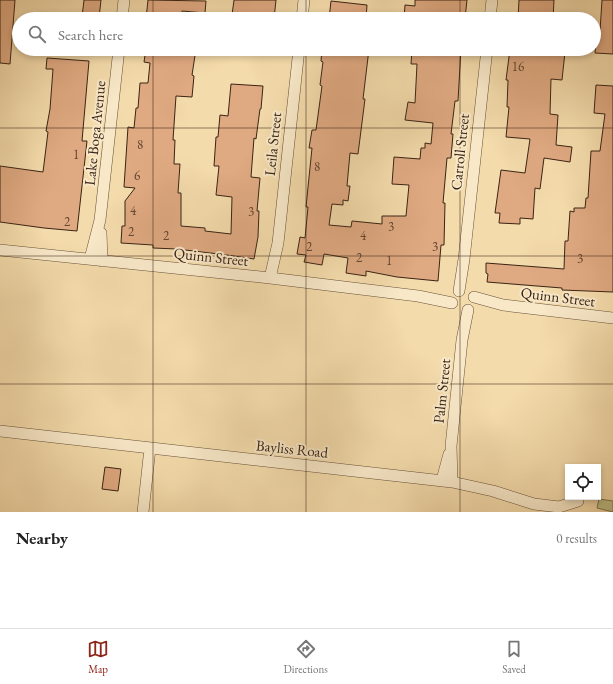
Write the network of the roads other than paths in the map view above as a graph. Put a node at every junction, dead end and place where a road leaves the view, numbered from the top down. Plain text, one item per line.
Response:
1 (124, 0) edge
2 (304, 0) edge
3 (492, 0) edge
4 (123, 12) edge
5 (303, 12) edge
6 (491, 12) edge
7 (118, 56) edge
8 (298, 56) edge
9 (485, 56) edge
10 (100, 220) junction
11 (0, 250) edge
12 (90, 259) junction
13 (102, 261) junction
14 (274, 279) junction
15 (463, 300) junction
16 (612, 318) edge
17 (0, 431) edge
18 (150, 448) junction
19 (447, 481) junction
20 (578, 501) dead end
21 (143, 512) edge

1 - 4 street
2 - 5 street
3 - 6 street
7 - 10 street, Lake Boga Avenue
8 - 14 street, Leila Street
9 - 15 street, Carroll Street
10 - 12 street, Lake Boga Avenue
10 - 13 street, Lake Boga Avenue
11 - 12 street, Quinn Street
12 - 13 street, Quinn Street
13 - 14 street, Quinn Street
14 - 15 street, Quinn Street
15 - 16 street, Quinn Street
15 - 19 street, Palm Street
17 - 18 street, Bayliss Road
18 - 19 street, Bayliss Road
18 - 21 street
19 - 20 street, Bayliss Road

